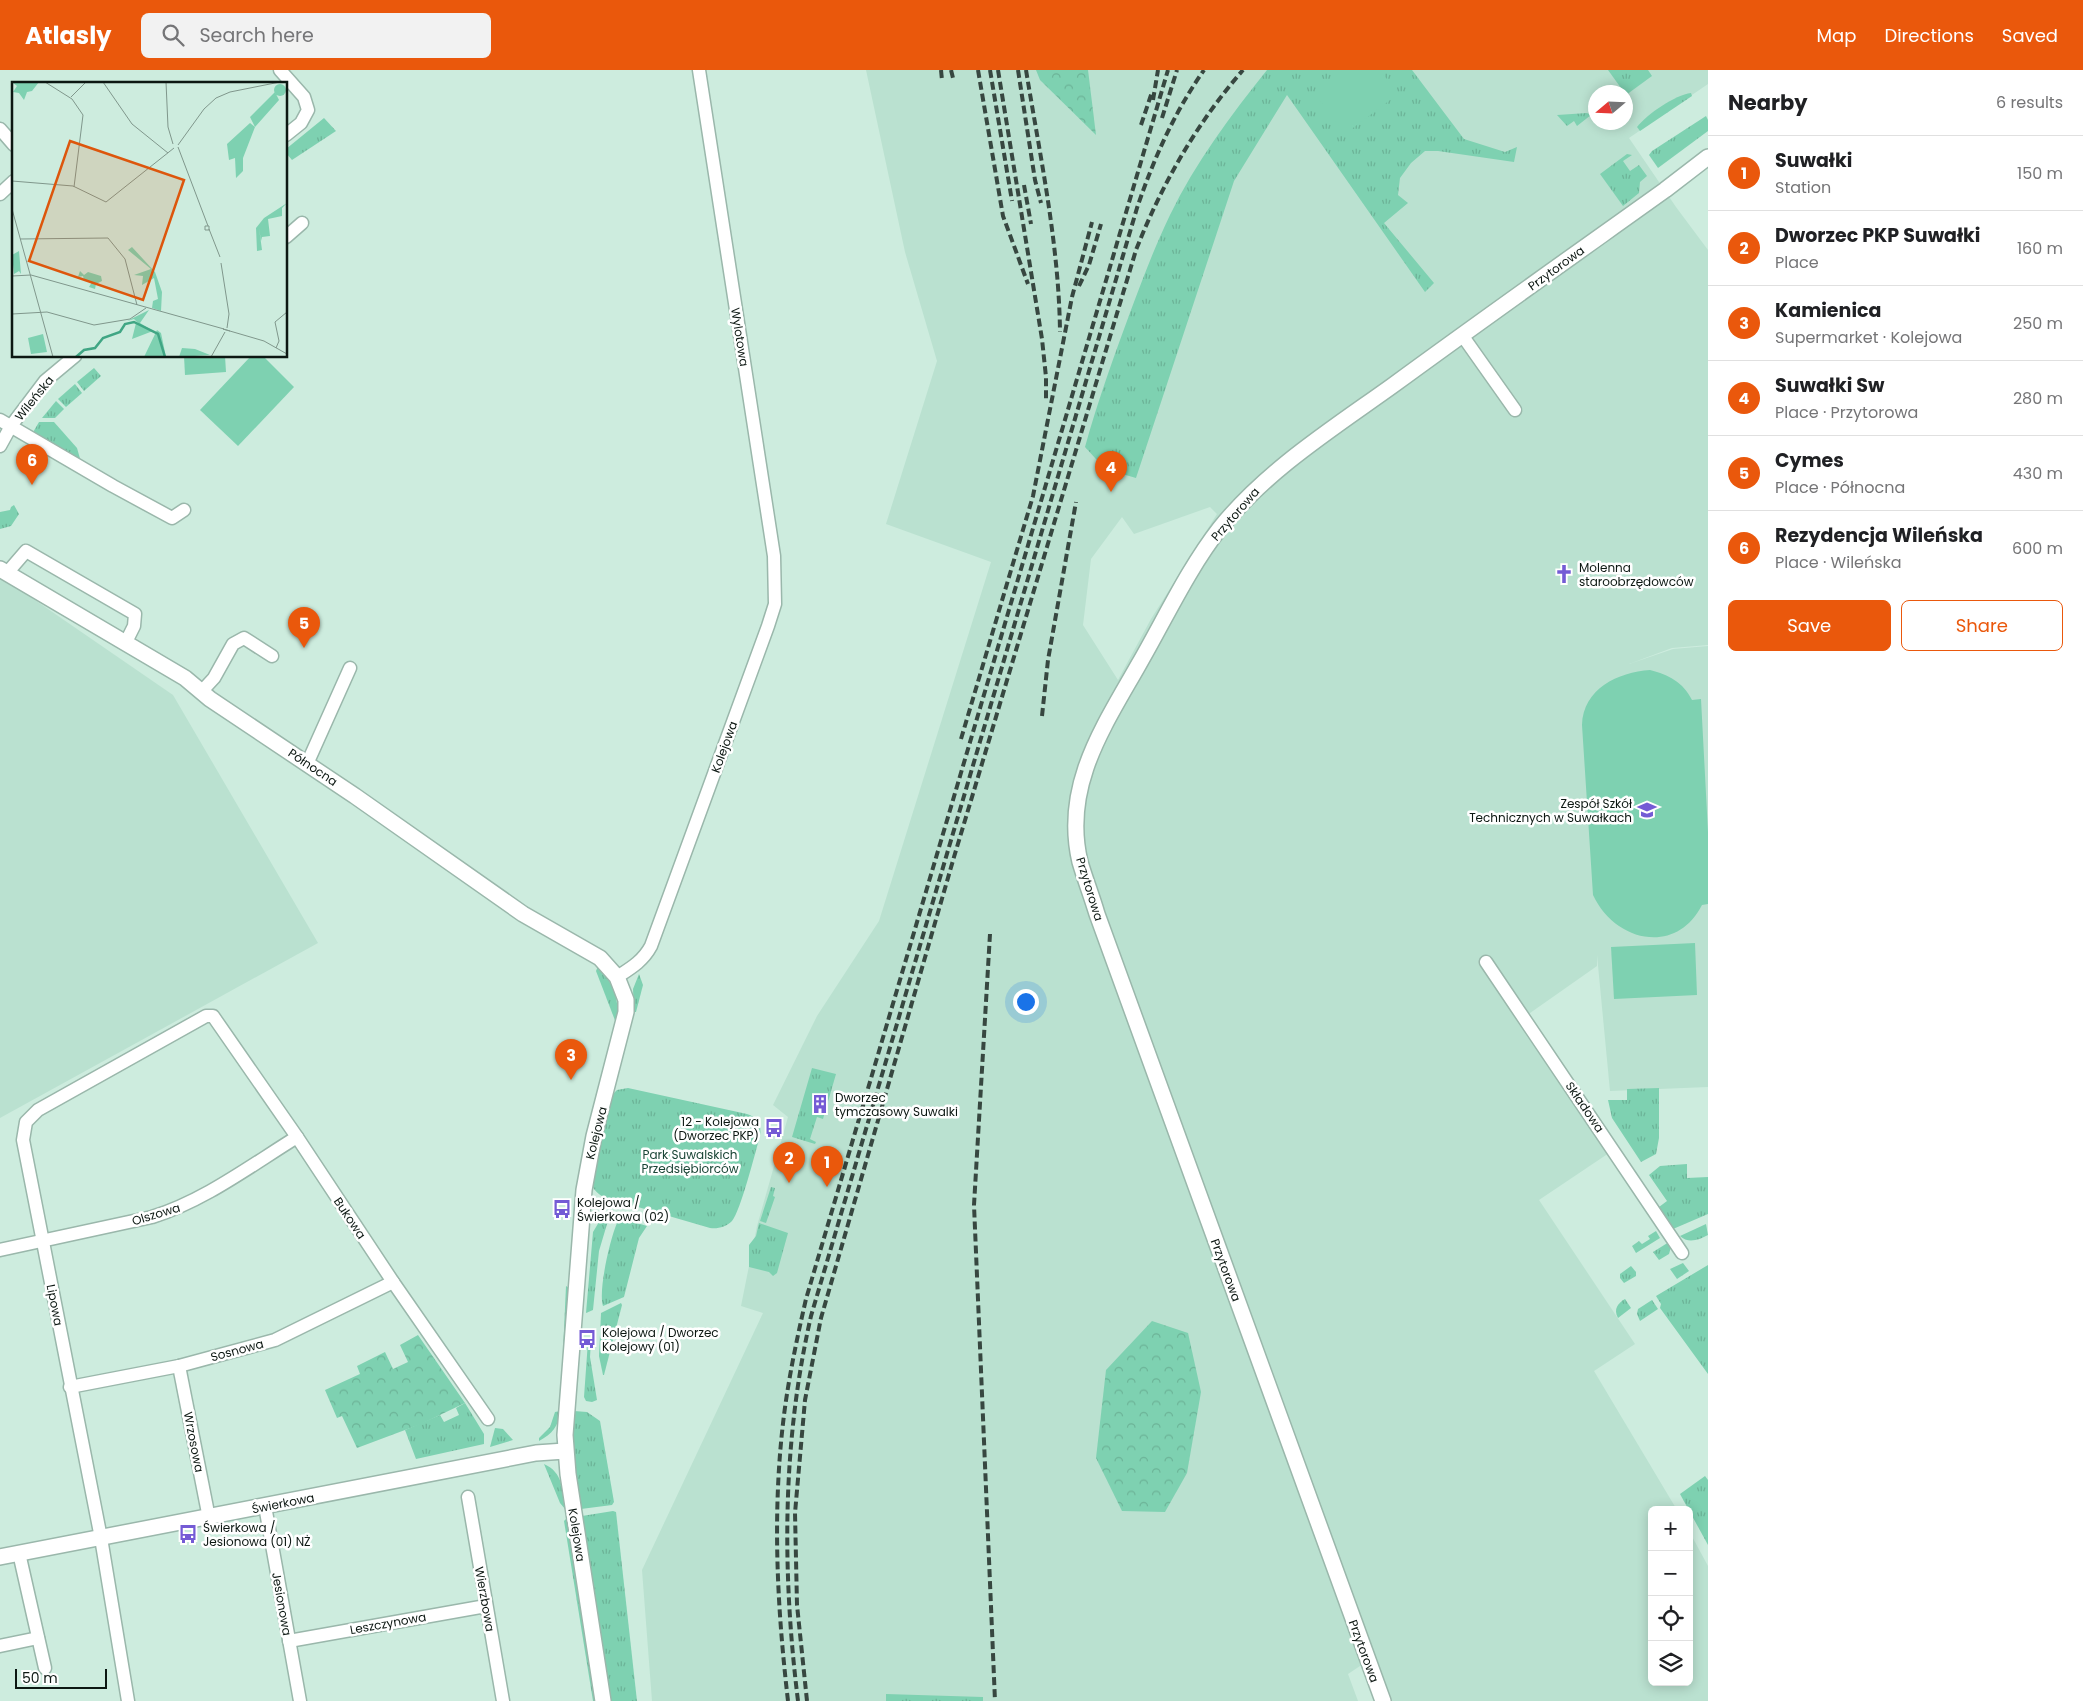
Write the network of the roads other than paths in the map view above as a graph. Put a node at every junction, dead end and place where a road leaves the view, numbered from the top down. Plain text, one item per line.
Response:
1 (280, 70) edge
2 (699, 70) edge
3 (0, 129) edge
4 (288, 133) edge
5 (12, 143) edge
6 (1708, 157) edge
7 (12, 183) edge
8 (0, 194) edge
9 (302, 224) dead end
10 (288, 235) edge
11 (1462, 335) junction
12 (73, 358) edge
13 (1515, 410) dead end
14 (6, 423) edge
15 (0, 446) edge
16 (184, 510) dead end
17 (3, 571) edge
18 (775, 604) joint
19 (126, 642) junction
20 (272, 656) dead end
21 (350, 668) dead end
22 (202, 692) junction
23 (307, 764) junction
24 (1486, 962) dead end
25 (617, 977) junction
26 (213, 1016) joint
27 (296, 1137) junction
28 (42, 1240) junction
29 (0, 1250) edge
30 (1682, 1253) dead end
31 (393, 1282) junction
32 (179, 1366) junction
33 (70, 1387) junction
34 (488, 1419) dead end
35 (565, 1451) junction
36 (468, 1497) dead end
37 (265, 1506) junction
38 (209, 1518) junction
39 (101, 1538) junction
40 (19, 1554) junction
41 (0, 1557) edge
42 (486, 1606) junction
43 (38, 1638) junction
44 (289, 1641) junction
45 (0, 1646) edge
46 (45, 1668) dead end
47 (128, 1701) edge
48 (300, 1701) edge
49 (503, 1701) edge
50 (603, 1701) edge
51 (1383, 1701) edge

1 - 4 street
2 - 18 street, Wylotowa
3 - 5 street
6 - 11 street, Przytorowa
7 - 8 street
9 - 10 street
11 - 13 street
11 - 51 street, Przytorowa
12 - 14 street, Wileńska
14 - 15 street, Wileńska
14 - 16 street
17 - 19 street, Północna
17 - 19 street
18 - 25 street, Kolejowa
19 - 22 street, Północna
20 - 22 street
21 - 23 street
22 - 23 street, Północna
23 - 25 street, Północna
24 - 30 street, Składowa
25 - 35 street, Kolejowa
26 - 27 street, Bukowa
26 - 28 street, Lipowa
27 - 28 street, Olszowa
27 - 31 street, Bukowa
28 - 29 street, Olszowa
28 - 33 street, Lipowa
31 - 32 street, Sosnowa
31 - 34 street, Bukowa
32 - 33 street, Sosnowa
32 - 38 street, Wrzosowa
33 - 39 street, Lipowa
35 - 37 street, Świerkowa
35 - 50 street, Kolejowa
36 - 42 street, Wierzbowa
37 - 38 street, Świerkowa
37 - 44 street, Jesionowa
38 - 39 street, Świerkowa
39 - 40 street, Świerkowa
39 - 47 street, Lipowa
40 - 41 street, Świerkowa
40 - 43 street
42 - 44 street, Leszczynowa
42 - 49 street, Wierzbowa
43 - 45 street
43 - 46 street
44 - 48 street, Jesionowa

